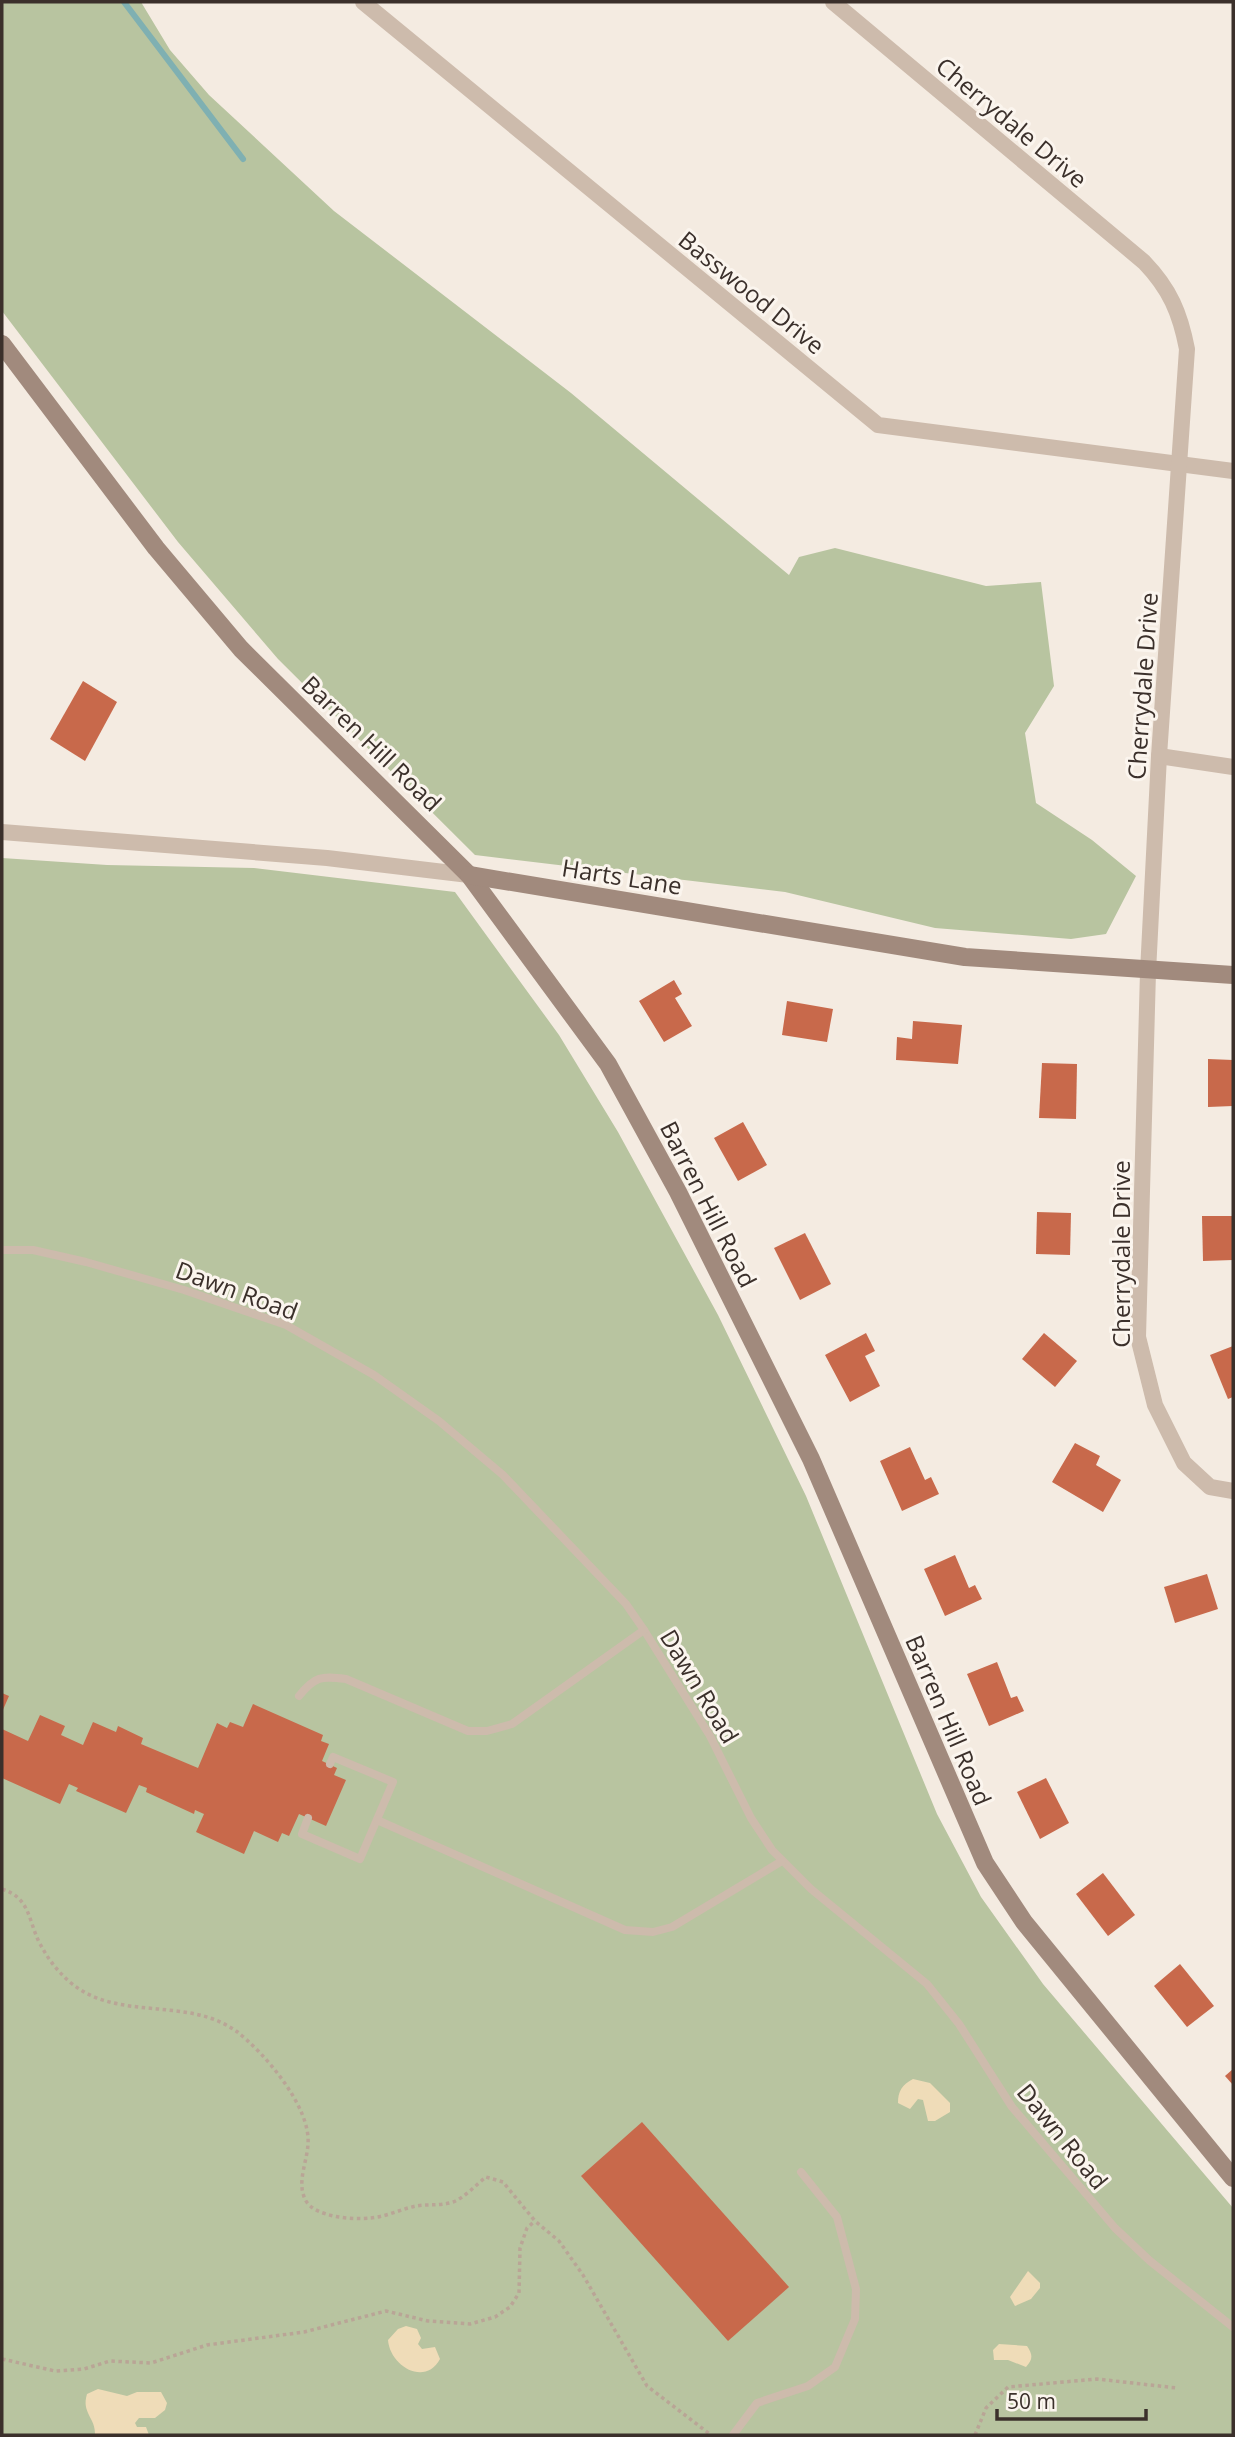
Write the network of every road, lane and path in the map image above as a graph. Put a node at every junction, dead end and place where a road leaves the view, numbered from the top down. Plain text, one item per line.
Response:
1 (363, 2) edge
2 (833, 2) edge
3 (2, 344) edge
4 (1180, 465) junction
5 (1233, 471) edge
6 (1159, 756) junction
7 (1233, 767) edge
8 (2, 832) edge
9 (469, 875) junction
10 (1148, 972) junction
11 (1233, 975) edge
12 (2, 1250) edge
13 (1233, 1491) edge
14 (644, 1630) junction
15 (299, 1696) dead end
16 (330, 1764) dead end
17 (308, 1818) dead end
18 (377, 1819) junction
19 (782, 1861) junction
20 (2, 1889) edge
21 (801, 2172) dead end
22 (1233, 2178) edge
23 (535, 2221) junction
24 (1233, 2327) edge
25 (2, 2359) edge
26 (1177, 2389) dead end
27 (711, 2435) edge
28 (733, 2435) edge
29 (975, 2435) edge

1 - 4 street, Basswood Drive
2 - 4 street, Cherrydale Drive
3 - 9 street, Barren Hill Road
4 - 5 street, Basswood Drive
4 - 6 street, Cherrydale Drive
6 - 7 street
6 - 10 street, Cherrydale Drive
8 - 9 street, Harts Lane
9 - 10 street, Harts Lane
9 - 22 street, Barren Hill Road
10 - 11 street, Harts Lane
10 - 13 street, Cherrydale Drive
12 - 14 lane, Dawn Road
14 - 15 lane
14 - 19 lane, Dawn Road
16 - 18 lane
17 - 18 lane
18 - 19 lane
19 - 24 lane, Dawn Road
20 - 23 path
21 - 28 lane
23 - 25 path
23 - 27 path
26 - 29 path

